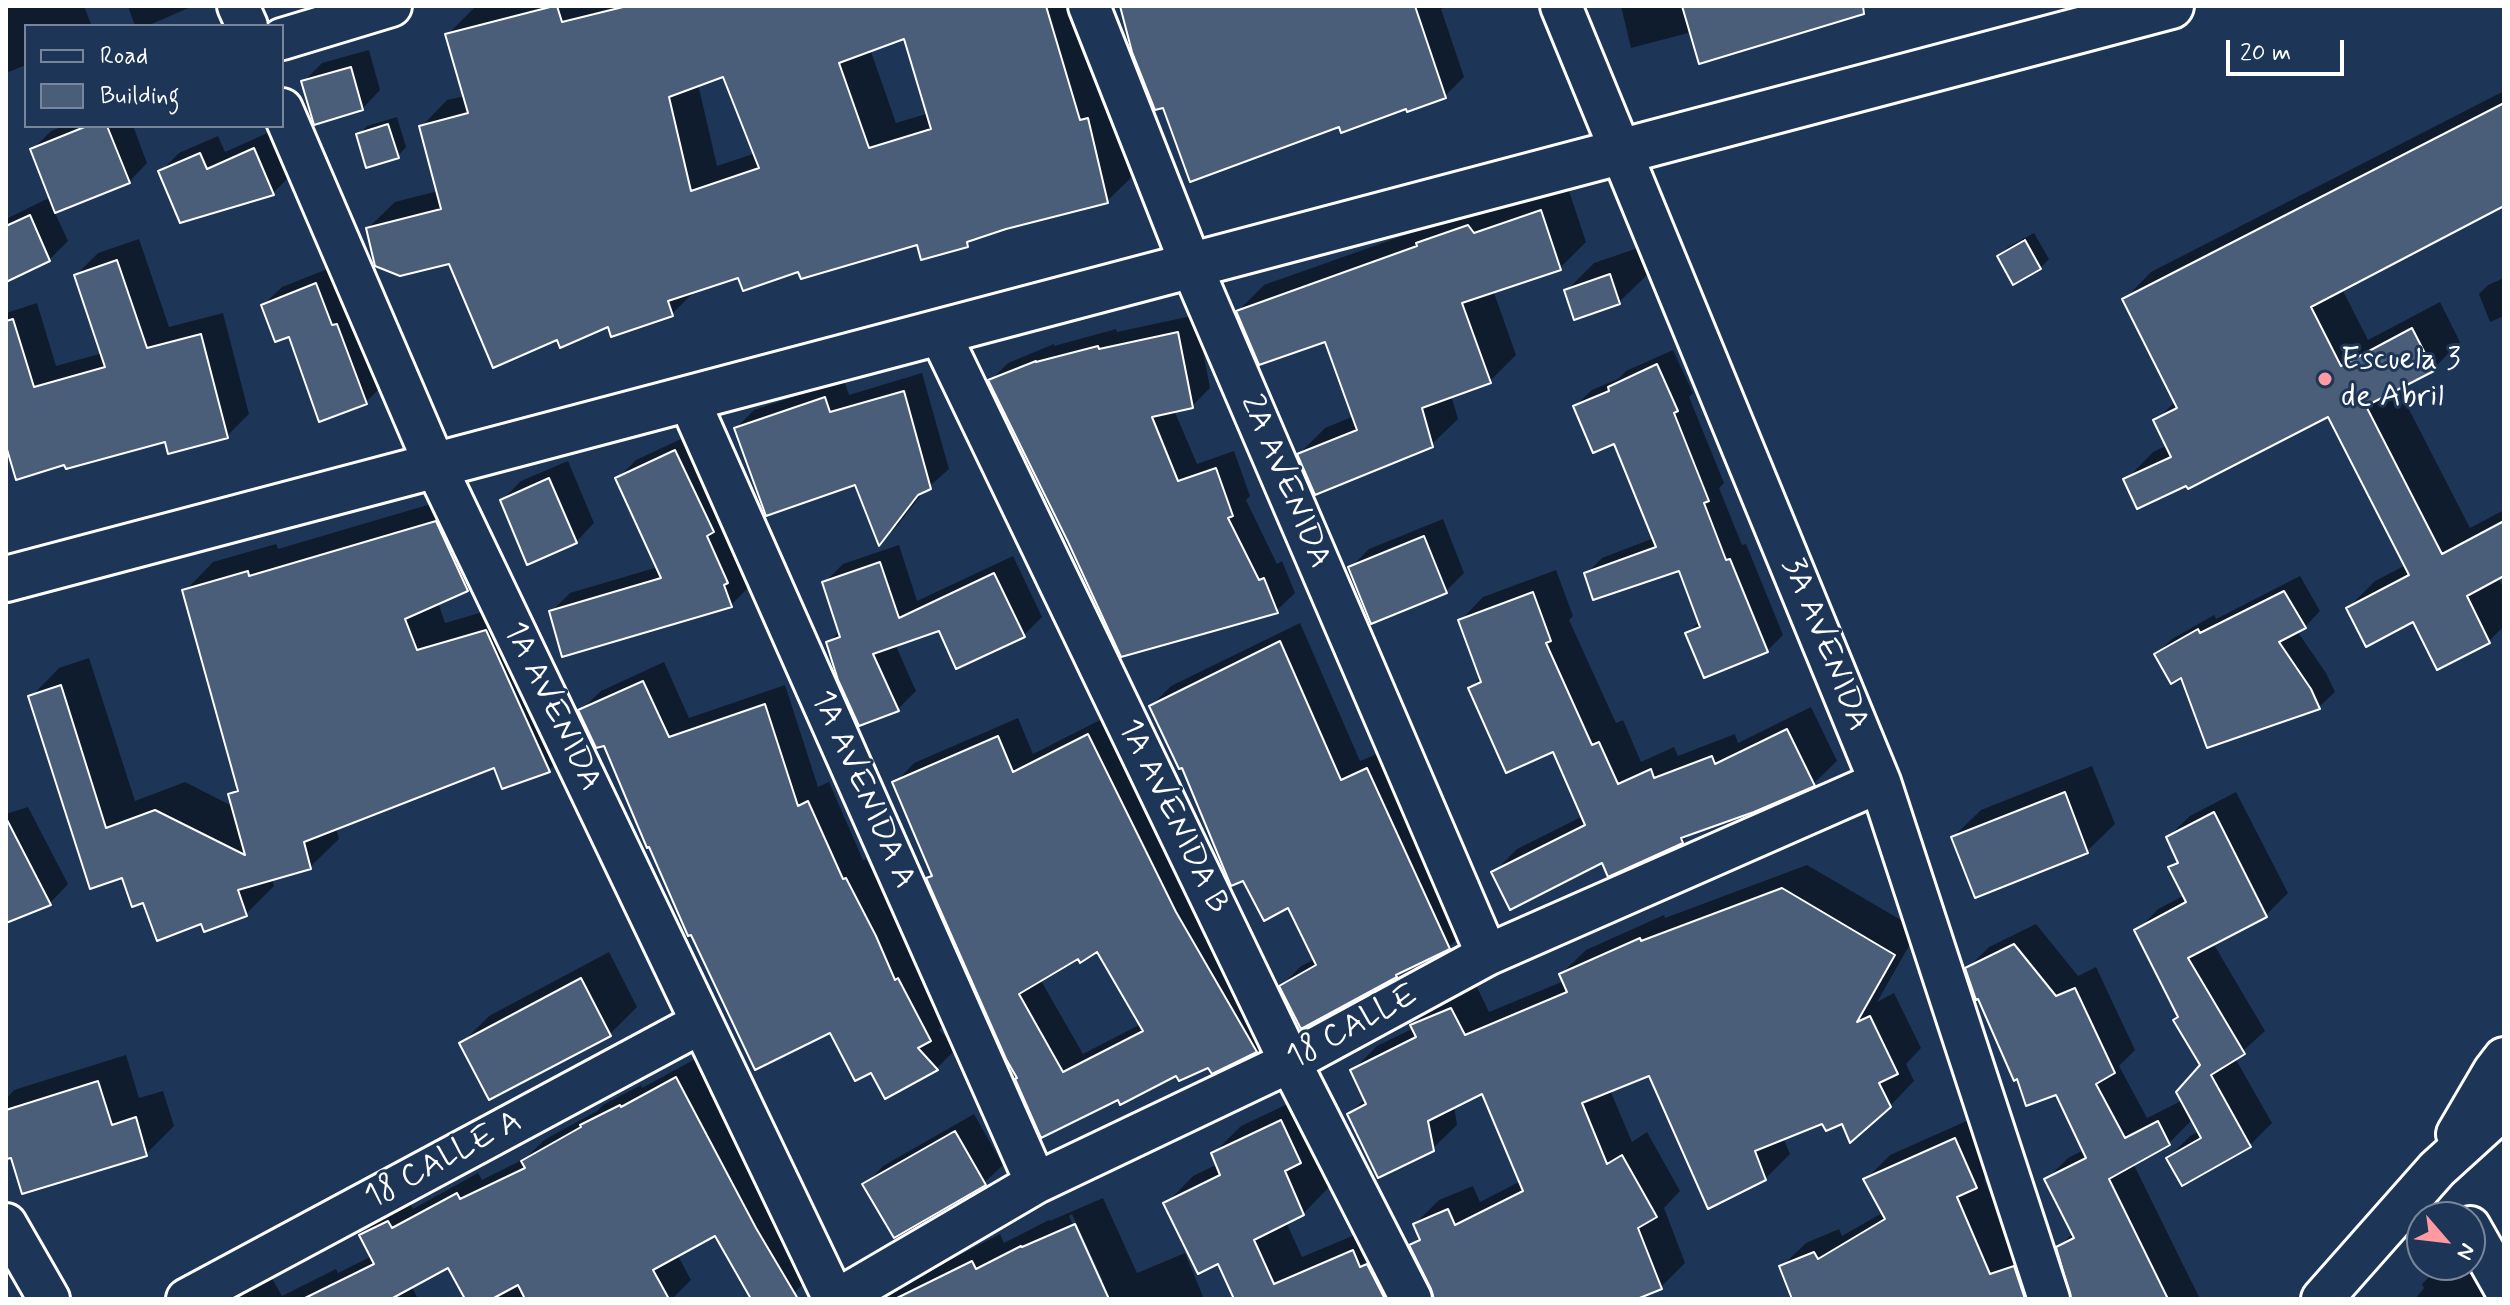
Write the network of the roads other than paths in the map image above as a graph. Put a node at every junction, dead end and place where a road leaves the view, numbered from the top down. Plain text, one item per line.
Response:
1 (391, 6) edge
2 (1089, 6) edge
3 (1561, 6) edge
4 (2171, 6) edge
5 (284, 38) edge
6 (284, 114) edge
7 (1620, 152) junction
8 (1191, 265) junction
9 (939, 332) junction
10 (688, 398) junction
11 (435, 465) junction
12 (6, 579) edge
13 (1880, 782) junction
14 (1487, 955) junction
15 (701, 1023) junction
16 (2504, 1058) edge
17 (1290, 1062) junction
18 (2504, 1108) edge
19 (2437, 1169) junction
20 (1036, 1183) junction
21 (2456, 1201) edge
22 (6, 1224) edge
23 (2486, 1255) edge
24 (2504, 1287) edge
25 (49, 1299) edge
26 (187, 1299) edge
27 (836, 1299) edge
28 (1411, 1299) edge
29 (2049, 1299) edge
30 (2322, 1299) edge

1 - 5 street
2 - 8 street, 2A AVENIDA
3 - 7 street, 3A AVENIDA
4 - 7 main road
6 - 11 street, 1A AVENIDA
7 - 8 main road
7 - 13 street, 3A AVENIDA
8 - 9 main road
8 - 14 street, 2A AVENIDA
9 - 10 main road
9 - 17 street, 1A AVENIDA B
10 - 11 main road
10 - 20 street, 1A AVENIDA A
11 - 12 main road
11 - 15 street, 1A AVENIDA
13 - 14 street, 18 CALLE
13 - 29 street, 3A AVENIDA
14 - 17 street, 18 CALLE
15 - 26 street, 18 CALLE A
15 - 27 street, 1A AVENIDA
16 - 19 street
17 - 20 street, 18 CALLE
17 - 28 street, 1A AVENIDA B
18 - 19 street
19 - 21 street
19 - 30 street
20 - 27 street, 18 CALLE
22 - 25 street
23 - 24 street

